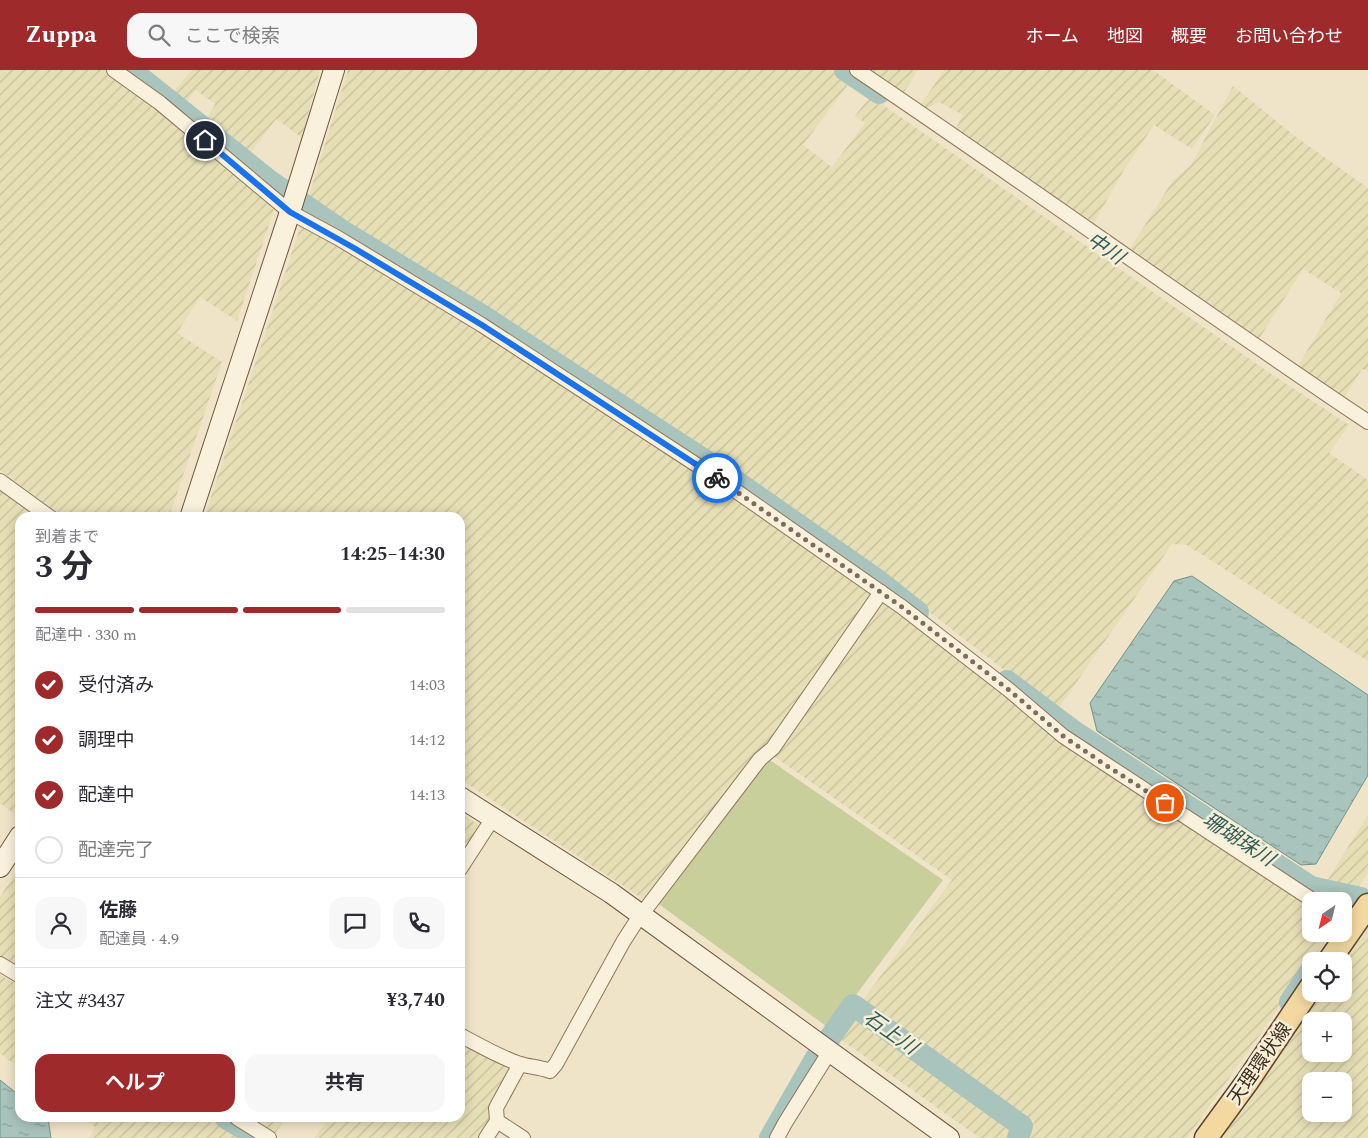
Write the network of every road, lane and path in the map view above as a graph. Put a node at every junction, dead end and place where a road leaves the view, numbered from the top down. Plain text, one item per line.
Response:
1 (114, 70) edge
2 (334, 70) edge
3 (857, 70) edge
4 (290, 212) junction
5 (1368, 422) edge
6 (0, 480) edge
7 (43, 512) edge
8 (192, 512) edge
9 (882, 592) junction
10 (465, 800) edge
11 (493, 818) junction
12 (15, 844) edge
13 (465, 861) edge
14 (0, 867) edge
15 (1302, 893) edge
16 (1368, 905) edge
17 (641, 914) junction
18 (1352, 919) edge
19 (0, 964) edge
20 (15, 973) edge
21 (1302, 1000) edge
22 (465, 1038) edge
23 (830, 1051) junction
24 (520, 1064) junction
25 (498, 1121) junction
26 (243, 1122) edge
27 (269, 1138) edge
28 (486, 1138) edge
29 (523, 1138) edge
30 (778, 1138) edge
31 (949, 1138) edge
32 (1206, 1138) edge

1 - 4 street
2 - 4 street
3 - 5 street
4 - 8 street
4 - 9 street
6 - 7 street
9 - 15 street
9 - 17 street
10 - 11 street
11 - 13 street
11 - 17 street
12 - 14 street
16 - 18 main road
17 - 23 street
17 - 24 street
19 - 20 street
21 - 32 main road, 天理環状線
22 - 24 street
23 - 30 street
23 - 31 street
24 - 25 street
25 - 28 street
25 - 29 street
26 - 27 street

